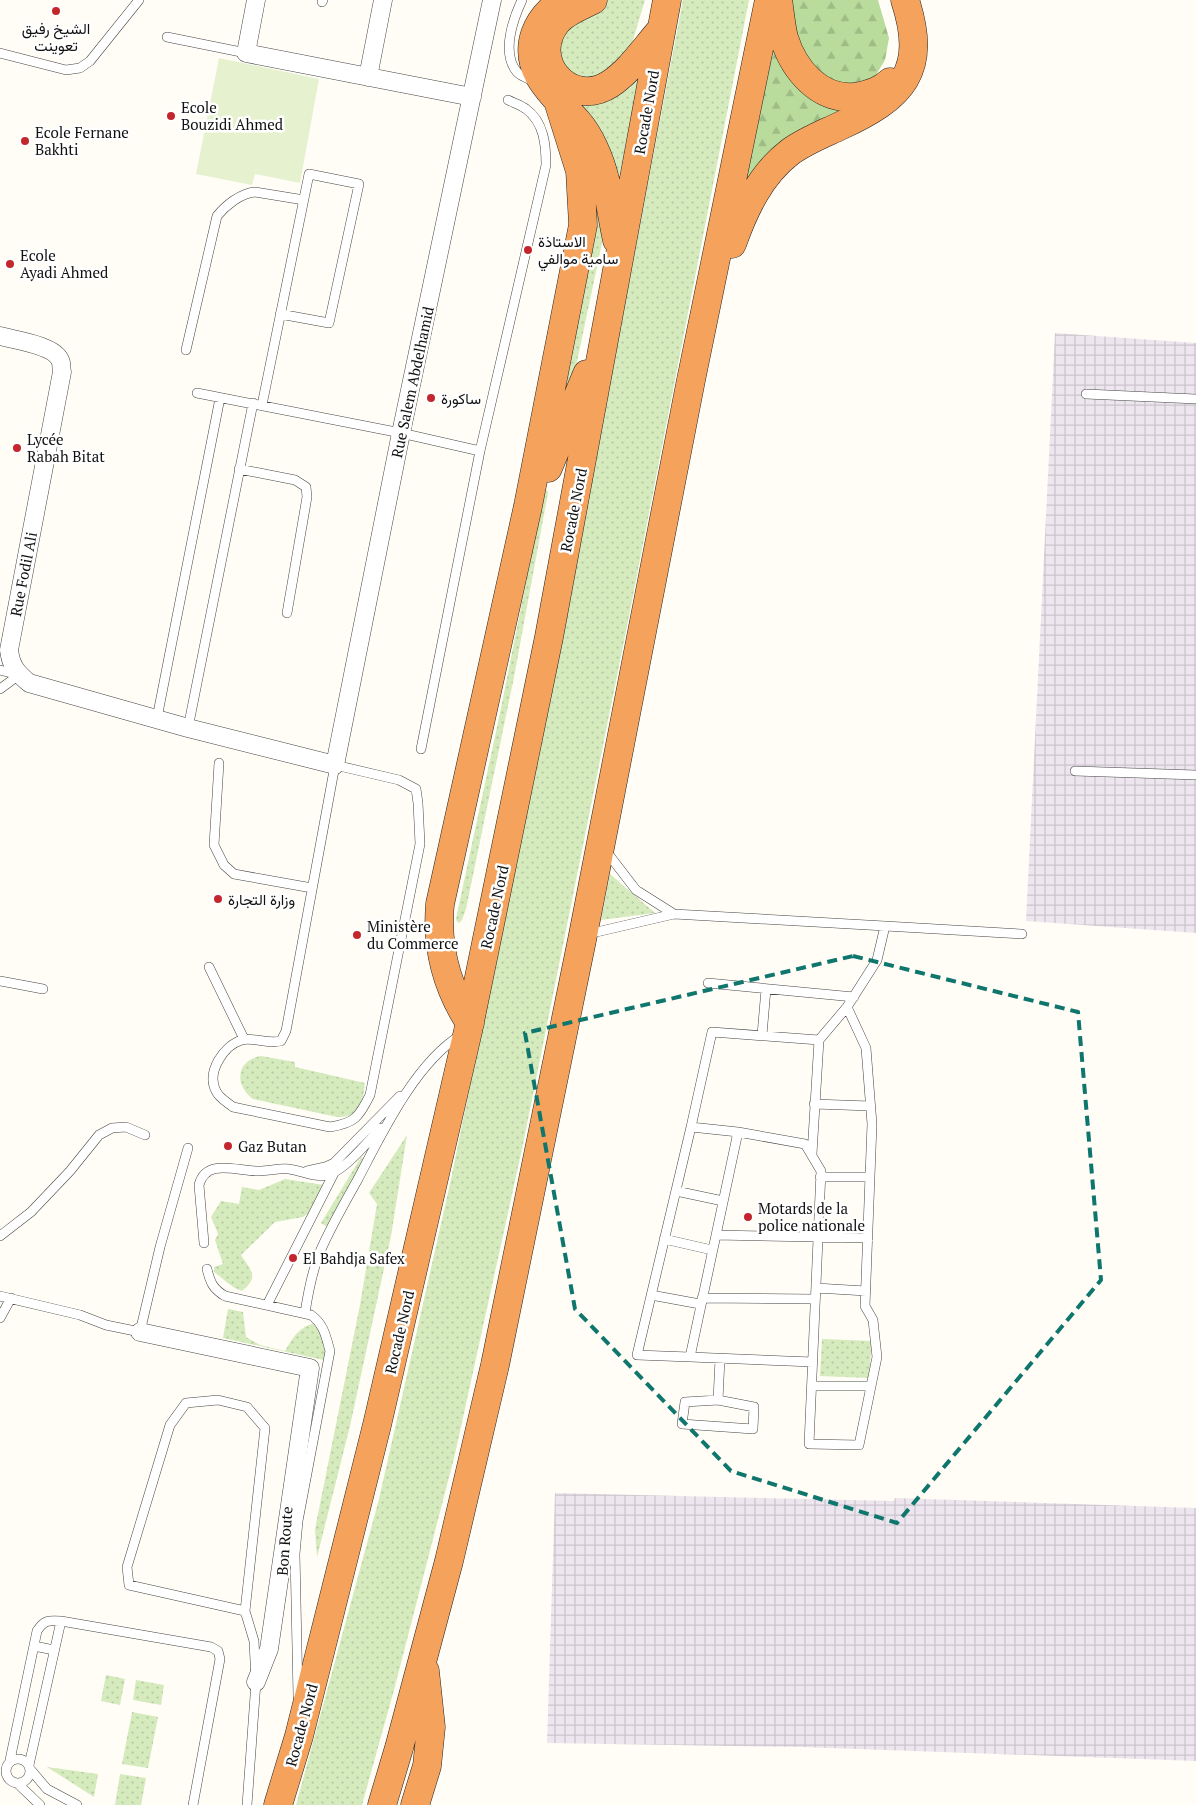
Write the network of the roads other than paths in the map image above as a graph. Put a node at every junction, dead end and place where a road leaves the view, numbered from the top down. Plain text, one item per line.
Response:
1 (140, 0) edge
2 (256, 0) edge
3 (383, 0) edge
4 (492, 0) edge
5 (522, 0) edge
6 (564, 0) edge
7 (592, 0) edge
8 (667, 0) edge
9 (768, 0) edge
10 (778, 0) edge
11 (894, 0) edge
12 (905, 0) edge
13 (661, 30) junction
14 (167, 37) dead end
15 (0, 53) edge
16 (246, 53) junction
17 (368, 77) junction
18 (551, 94) junction
19 (472, 97) junction
20 (508, 100) dead end
21 (304, 200) junction
22 (620, 254) junction
23 (280, 314) junction
24 (609, 320) junction
25 (0, 336) edge
26 (186, 350) dead end
27 (691, 380) junction
28 (197, 393) dead end
29 (1086, 394) dead end
30 (220, 398) junction
31 (1196, 399) edge
32 (257, 404) junction
33 (401, 433) junction
34 (480, 451) junction
35 (240, 469) junction
36 (528, 506) junction
37 (287, 614) dead end
38 (0, 670) edge
39 (19, 675) junction
40 (0, 689) edge
41 (156, 718) junction
42 (188, 728) junction
43 (421, 749) dead end
44 (219, 763) dead end
45 (335, 766) junction
46 (1075, 771) dead end
47 (1196, 775) edge
48 (600, 844) junction
49 (312, 888) junction
50 (674, 914) junction
51 (885, 926) junction
52 (1022, 934) dead end
53 (583, 935) junction
54 (209, 967) dead end
55 (0, 981) edge
56 (708, 983) dead end
57 (44, 989) dead end
58 (766, 989) junction
59 (854, 997) junction
60 (847, 1007) junction
61 (469, 1027) junction
62 (762, 1035) junction
63 (244, 1039) junction
64 (819, 1040) junction
65 (421, 1074) junction
66 (814, 1104) junction
67 (870, 1106) junction
68 (389, 1118) junction
69 (691, 1126) junction
70 (738, 1132) junction
71 (145, 1135) dead end
72 (188, 1148) dead end
73 (812, 1155) junction
74 (298, 1171) junction
75 (334, 1173) junction
76 (820, 1177) junction
77 (870, 1177) junction
78 (676, 1191) junction
79 (723, 1201) junction
80 (716, 1235) junction
81 (0, 1236) edge
82 (818, 1238) junction
83 (868, 1238) junction
84 (664, 1239) junction
85 (204, 1243) dead end
86 (712, 1250) junction
87 (207, 1269) dead end
88 (816, 1288) junction
89 (866, 1291) junction
90 (651, 1295) junction
91 (0, 1296) edge
92 (11, 1298) junction
93 (815, 1299) junction
94 (701, 1301) junction
95 (267, 1305) junction
96 (305, 1314) junction
97 (0, 1318) edge
98 (140, 1332) junction
99 (690, 1357) junction
100 (720, 1359) junction
101 (813, 1362) junction
102 (812, 1386) junction
103 (871, 1386) junction
104 (718, 1400) junction
105 (246, 1611) junction
106 (60, 1622) junction
107 (34, 1646) junction
108 (54, 1650) junction
109 (424, 1655) junction
110 (256, 1682) junction
111 (299, 1736) junction
112 (10, 1760) junction
113 (30, 1767) junction
114 (3, 1774) edge
115 (16, 1783) junction
116 (40, 1805) edge
117 (77, 1805) edge
118 (193, 1805) edge
119 (247, 1805) edge
120 (278, 1805) edge
121 (382, 1805) edge
122 (415, 1805) edge

1 - 15 lane
2 - 16 street
3 - 17 street
4 - 19 street, Rue Salem Abdelhamid
5 - 18 lane
6 - 18 highway
7 - 13 highway
8 - 13 highway, Rocade Nord
9 - 27 highway
10 - 11 highway
12 - 27 highway
13 - 22 highway, Rocade Nord
14 - 16 lane
16 - 17 street
17 - 19 street
18 - 22 highway
18 - 36 highway
19 - 33 street, Rue Salem Abdelhamid
20 - 34 lane
21 - 23 lane
21 - 23 lane
21 - 26 lane
22 - 24 highway, Rocade Nord
23 - 32 lane
24 - 36 highway
24 - 61 highway, Rocade Nord
25 - 39 street, Rue Fodil Ali
27 - 48 highway
28 - 30 lane
29 - 31 lane
30 - 32 lane
30 - 41 lane
32 - 33 lane
32 - 35 lane
33 - 34 lane
33 - 45 street, Rue Salem Abdelhamid
34 - 43 lane
35 - 37 lane
35 - 42 lane
36 - 61 highway
38 - 39 lane
39 - 40 lane
39 - 41 street
41 - 42 street
42 - 45 street
44 - 49 lane
45 - 49 lane
45 - 63 lane
46 - 47 lane
48 - 50 lane
48 - 53 highway
49 - 63 lane
50 - 51 lane
50 - 53 lane
51 - 52 lane
51 - 59 lane
53 - 109 highway
54 - 63 lane
55 - 57 lane
56 - 58 lane
58 - 59 lane
58 - 62 lane
59 - 60 lane
60 - 64 lane
60 - 67 lane
61 - 65 lane
61 - 111 highway, Rocade Nord
62 - 64 lane
62 - 69 lane
64 - 66 lane
65 - 68 lane
65 - 74 lane
66 - 67 lane
66 - 73 lane
67 - 77 lane
68 - 75 lane
68 - 96 lane
69 - 70 lane
69 - 78 lane
70 - 73 lane
70 - 79 lane
71 - 81 lane
72 - 98 lane
73 - 76 lane
74 - 75 lane
74 - 85 lane
75 - 95 lane
76 - 77 lane
76 - 82 lane
77 - 83 lane
78 - 79 lane
78 - 84 lane
79 - 80 lane
80 - 82 lane
80 - 86 lane
82 - 83 lane
82 - 88 lane
83 - 89 lane
84 - 86 lane
84 - 90 lane
86 - 94 lane
87 - 95 lane
88 - 89 lane
88 - 93 lane
89 - 103 lane
90 - 94 lane
90 - 99 lane
91 - 92 lane
92 - 97 lane
92 - 98 lane
93 - 94 lane
93 - 101 lane
94 - 99 lane
95 - 96 lane
96 - 111 lane, Bon Route
98 - 110 street
99 - 100 lane
100 - 101 lane
100 - 104 lane
101 - 102 lane
102 - 103 lane
102 - 103 lane
104 - 104 lane
105 - 105 lane
105 - 110 lane
106 - 107 lane
106 - 108 lane
106 - 118 lane
107 - 108 lane
107 - 112 lane
108 - 113 lane
109 - 121 highway
109 - 122 highway
110 - 119 lane
111 - 120 highway, Rocade Nord
112 - 113 lane
112 - 114 lane
113 - 115 lane
113 - 117 lane
114 - 115 lane
115 - 116 lane

